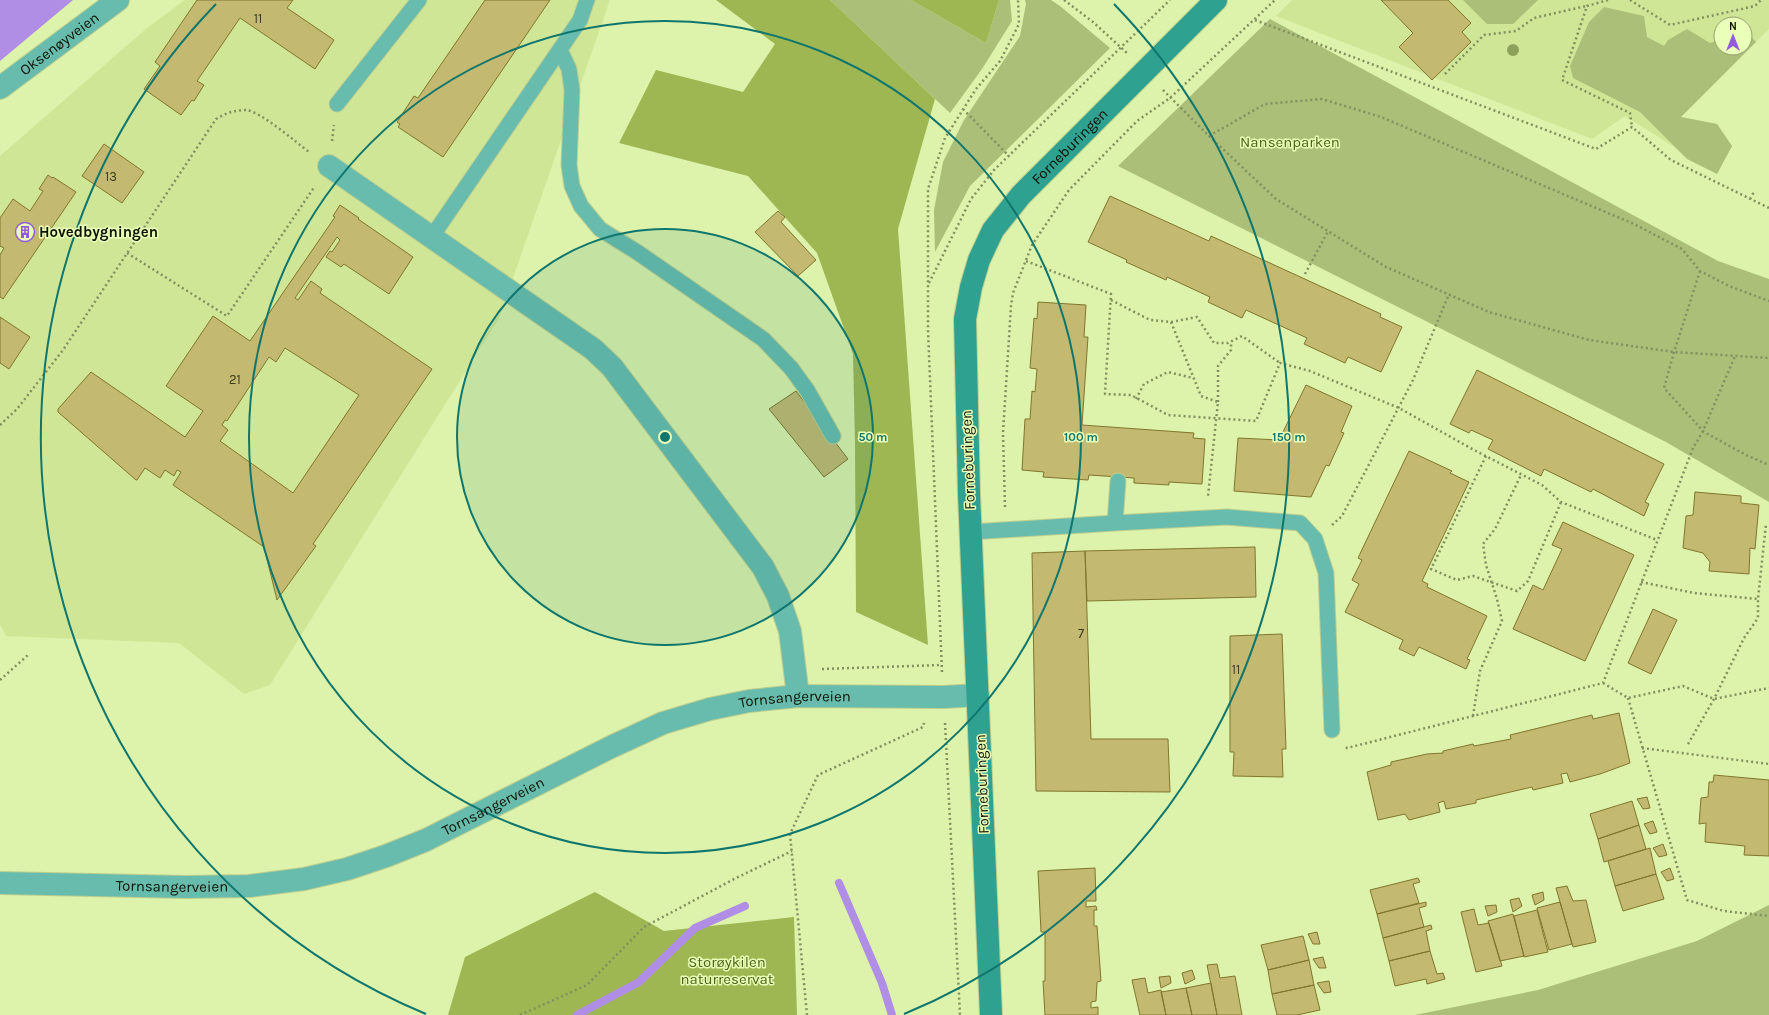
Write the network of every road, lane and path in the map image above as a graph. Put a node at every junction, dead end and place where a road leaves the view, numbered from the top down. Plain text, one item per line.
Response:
1 (118, 0) edge
2 (419, 0) edge
3 (587, 0) edge
4 (1064, 0) edge
5 (1170, 0) edge
6 (1216, 0) edge
7 (1275, 0) edge
8 (1608, 0) edge
9 (1630, 0) edge
10 (1760, 0) edge
11 (1586, 6) junction
12 (1255, 20) junction
13 (1121, 47) junction
14 (560, 50) junction
15 (1144, 70) junction
16 (1445, 74) dead end
17 (0, 88) edge
18 (1170, 98) junction
19 (337, 104) joint
20 (963, 109) dead end
21 (1632, 127) junction
22 (1209, 136) junction
23 (1009, 156) junction
24 (329, 166) junction
25 (1754, 192) dead end
26 (1750, 199) junction
27 (1769, 208) edge
28 (1328, 231) junction
29 (431, 238) junction
30 (127, 253) junction
31 (1026, 261) junction
32 (1700, 271) junction
33 (1305, 274) dead end
34 (929, 283) dead end
35 (1449, 294) junction
36 (1111, 300) junction
37 (1769, 301) edge
38 (1171, 322) junction
39 (1231, 342) junction
40 (1674, 352) junction
41 (1735, 356) junction
42 (1769, 358) edge
43 (1280, 362) junction
44 (1194, 378) junction
45 (1136, 399) junction
46 (1218, 402) junction
47 (1399, 408) junction
48 (1216, 418) junction
49 (0, 425) edge
50 (1703, 431) junction
51 (833, 436) dead end
52 (1486, 456) junction
53 (1769, 465) edge
54 (1521, 475) junction
55 (1118, 481) dead end
56 (1561, 502) junction
57 (1206, 518) junction
58 (1114, 522) junction
59 (1766, 524) dead end
60 (1006, 530) junction
61 (971, 532) junction
62 (1315, 539) junction
63 (1657, 540) junction
64 (1491, 581) junction
65 (1641, 582) junction
66 (1758, 600) junction
67 (28, 655) dead end
68 (941, 665) dead end
69 (794, 667) junction
70 (0, 680) edge
71 (1603, 683) junction
72 (1769, 688) edge
73 (798, 696) junction
74 (978, 696) junction
75 (931, 697) junction
76 (1628, 698) junction
77 (1714, 699) junction
78 (1473, 716) junction
79 (1332, 730) joint
80 (1688, 744) dead end
81 (1642, 748) junction
82 (1769, 764) edge
83 (792, 851) junction
84 (0, 883) edge
85 (1769, 916) edge
86 (520, 1015) edge
87 (807, 1015) edge
88 (991, 1015) edge

1 - 17 street, Oksenøyveien
2 - 19 lane
3 - 14 lane
4 - 13 path
5 - 13 path
6 - 15 street, Forneburingen
7 - 12 path
8 - 11 path
9 - 10 path
11 - 16 path
11 - 21 path
12 - 18 path
12 - 21 path
13 - 15 path
13 - 23 path
14 - 29 lane
14 - 51 lane
15 - 18 path
15 - 61 street, Forneburingen
18 - 22 path
18 - 31 path
19 - 24 path
20 - 23 path
21 - 26 path
22 - 28 path
22 - 32 path
23 - 34 path
24 - 29 street
24 - 30 path
24 - 30 path
25 - 26 path
26 - 27 path
28 - 33 path
28 - 35 path
29 - 69 street
30 - 49 path
31 - 36 path
31 - 60 path
32 - 37 path
32 - 40 path
35 - 40 path
35 - 47 path
36 - 38 path
36 - 45 path
38 - 39 path
38 - 44 path
39 - 43 path
39 - 46 path
40 - 41 path
40 - 50 path
41 - 42 path
41 - 50 path
43 - 47 path
43 - 48 path
44 - 45 path
44 - 46 path
45 - 48 path
46 - 48 path
47 - 52 path
47 - 62 path
48 - 57 path
50 - 53 path
50 - 63 path
52 - 54 path
52 - 64 path
54 - 56 path
54 - 64 path
55 - 58 lane
56 - 63 path
56 - 64 path
57 - 58 lane
57 - 62 lane
58 - 60 lane
59 - 66 path
60 - 61 lane
61 - 74 street, Forneburingen
62 - 79 lane
63 - 65 path
64 - 78 path
65 - 66 path
65 - 71 path
66 - 77 path
67 - 70 path
68 - 69 path
69 - 73 street
71 - 76 path
71 - 78 path
72 - 77 path
73 - 75 street, Tornsangerveien
73 - 84 street, Tornsangerveien
74 - 75 street, Tornsangerveien
74 - 88 street, Forneburingen
75 - 83 path
76 - 77 path
76 - 81 path
77 - 80 path
78 - 79 path
81 - 82 path
81 - 85 path
83 - 86 path
83 - 87 path

